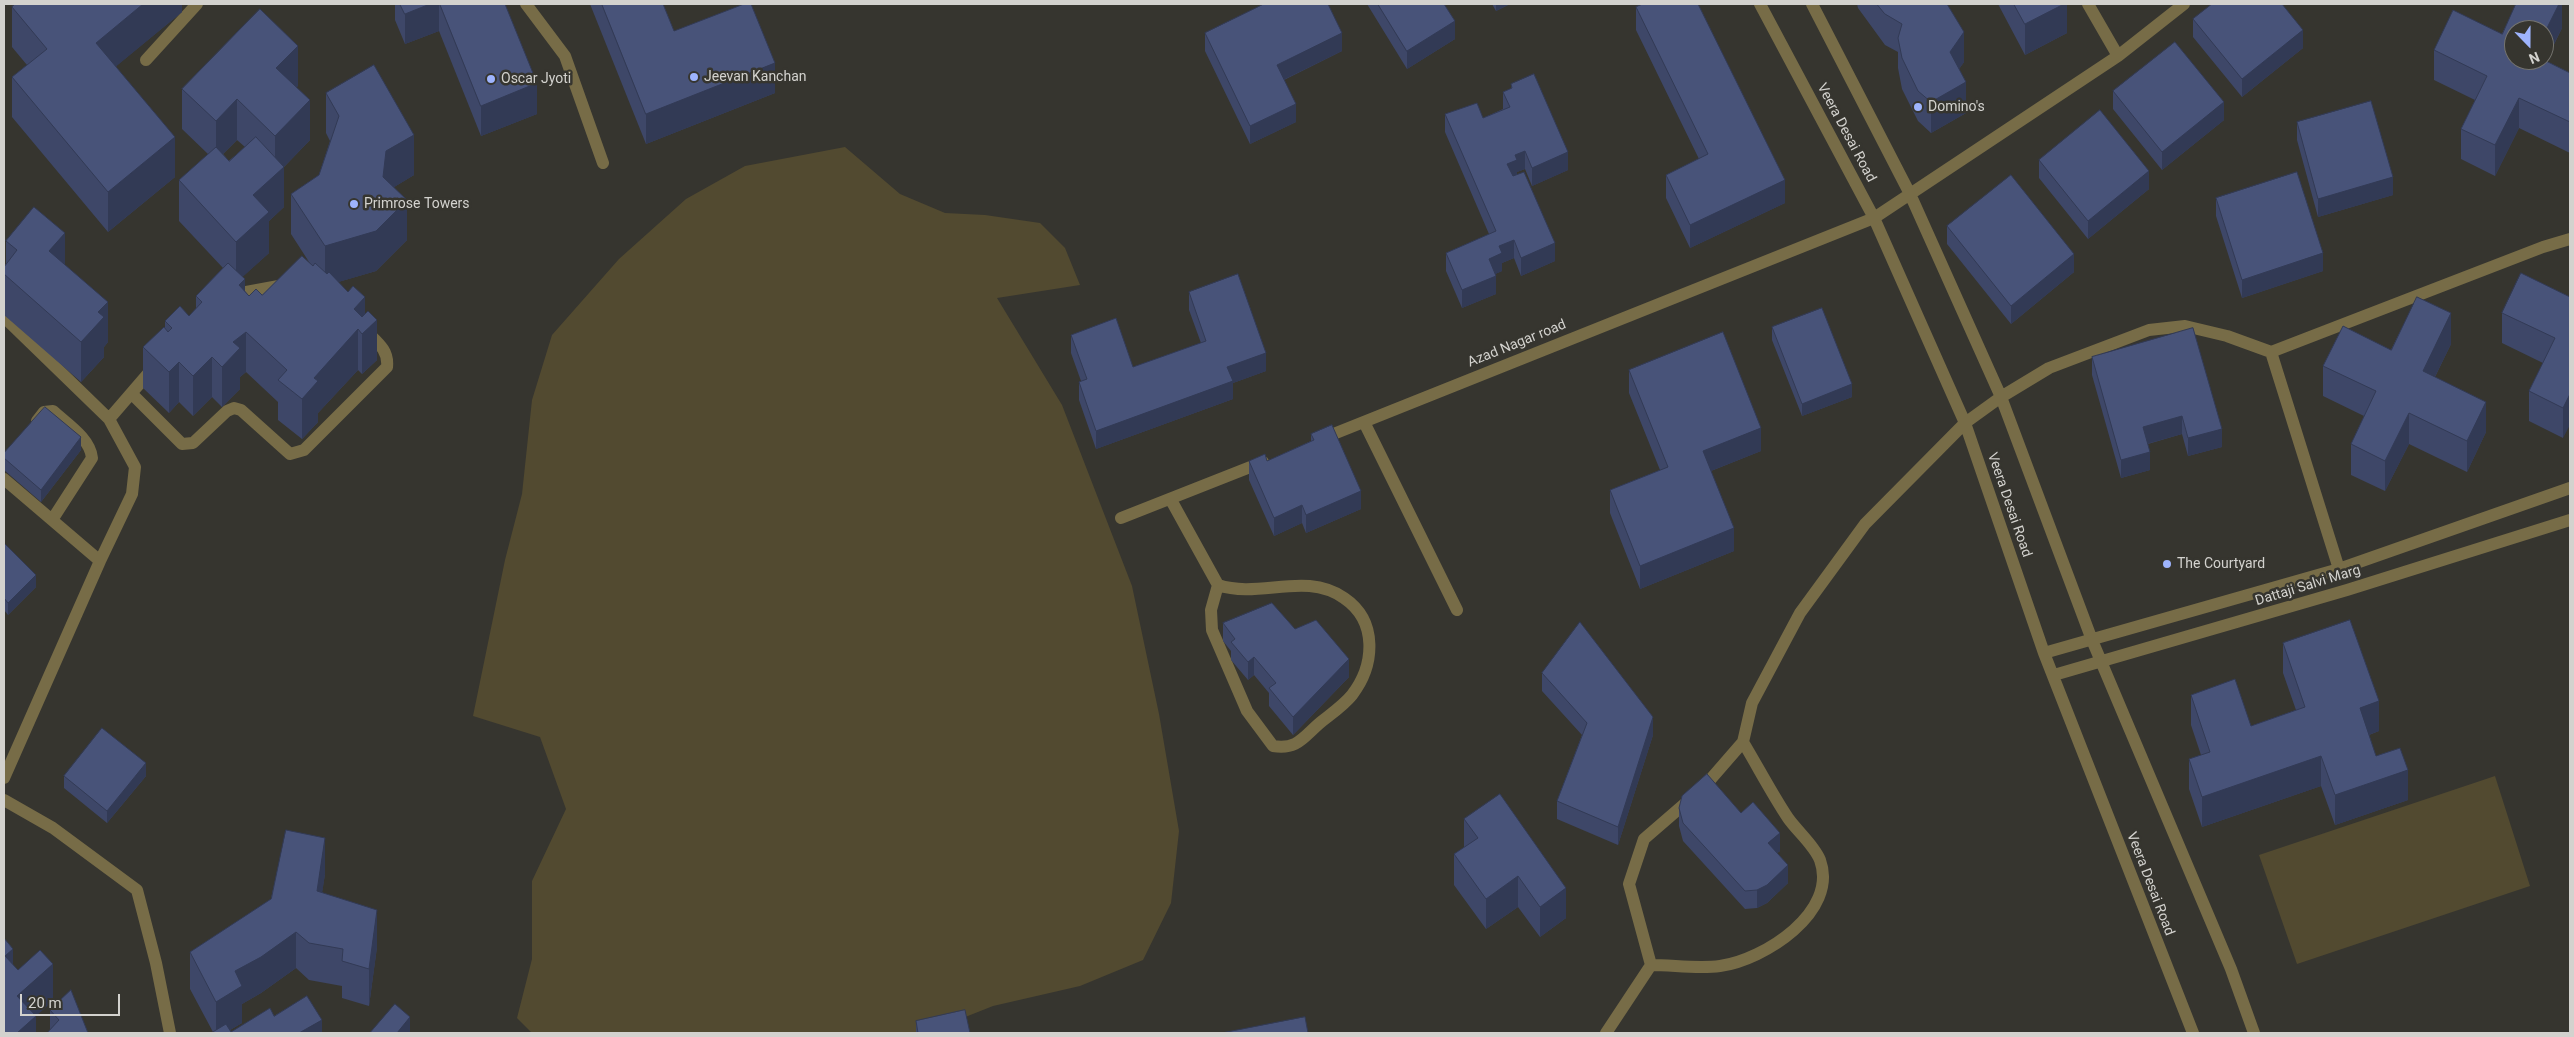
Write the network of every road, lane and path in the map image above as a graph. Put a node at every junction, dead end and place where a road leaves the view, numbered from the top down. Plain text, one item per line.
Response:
1 (197, 4) edge
2 (526, 4) edge
3 (1760, 4) edge
4 (1812, 4) edge
5 (2088, 4) edge
6 (2184, 4) edge
7 (2118, 56) junction
8 (146, 60) dead end
9 (603, 163) dead end
10 (1910, 194) junction
11 (1874, 218) junction
12 (2570, 239) edge
13 (294, 284) edge
14 (221, 299) edge
15 (4, 317) edge
16 (357, 322) edge
17 (2271, 352) junction
18 (162, 356) edge
19 (132, 394) junction
20 (2001, 397) junction
21 (109, 419) junction
22 (1364, 422) junction
23 (1965, 423) junction
24 (27, 433) edge
25 (1309, 444) edge
26 (1272, 459) edge
27 (4, 478) edge
28 (2570, 488) edge
29 (1171, 500) junction
30 (1121, 518) dead end
31 (52, 520) junction
32 (2570, 520) edge
33 (100, 561) junction
34 (2339, 569) junction
35 (1218, 585) junction
36 (1457, 610) dead end
37 (2092, 640) junction
38 (2044, 653) junction
39 (2102, 663) junction
40 (2054, 675) junction
41 (1743, 742) junction
42 (4, 778) edge
43 (4, 800) edge
44 (1651, 965) junction
45 (170, 1033) edge
46 (1606, 1033) edge
47 (2192, 1033) edge
48 (2254, 1033) edge

1 - 8 street
2 - 9 street
3 - 11 street, Veera Desai Road
4 - 10 street
5 - 7 street
6 - 7 street, Azad Nagar road
7 - 10 street, Azad Nagar road
10 - 11 street, Azad Nagar road
10 - 20 street
11 - 22 street, Azad Nagar road
11 - 23 street, Veera Desai Road
12 - 17 street
13 - 14 street
15 - 21 street
16 - 19 street
17 - 20 street
17 - 34 street
18 - 19 street
19 - 21 street
20 - 23 street
20 - 37 street
21 - 33 street
22 - 25 street, Azad Nagar road
22 - 36 street
23 - 38 street, Veera Desai Road
23 - 41 street
24 - 31 street
26 - 29 street
27 - 31 street
28 - 34 street, Dattaji Salvi Marg
29 - 30 street
29 - 35 street
31 - 33 street
32 - 39 street, Dattaji Salvi Marg
33 - 42 street
34 - 37 street, Dattaji Salvi Marg
35 - 35 street
37 - 38 street, Dattaji Salvi Marg
37 - 39 street
38 - 40 street, Veera Desai Road
39 - 40 street, Dattaji Salvi Marg
39 - 48 street
40 - 47 street, Veera Desai Road
41 - 44 street
41 - 44 street
43 - 45 street
44 - 46 street

